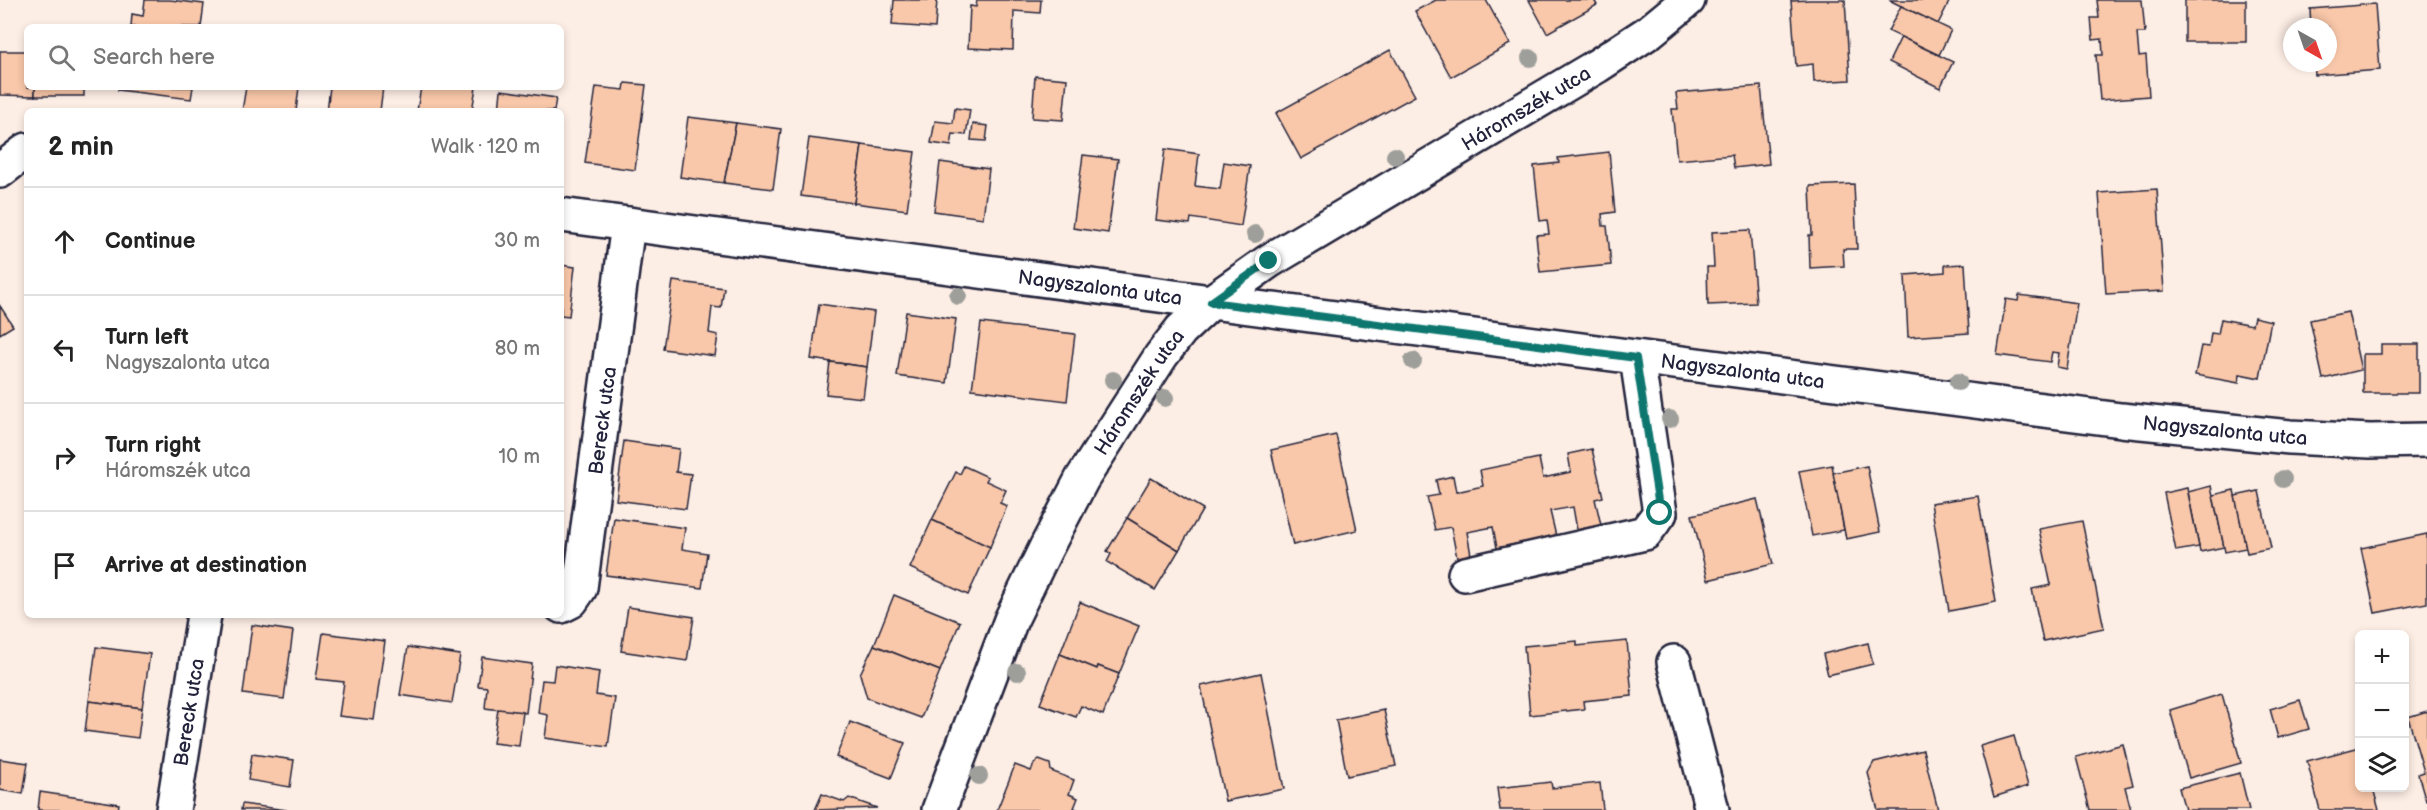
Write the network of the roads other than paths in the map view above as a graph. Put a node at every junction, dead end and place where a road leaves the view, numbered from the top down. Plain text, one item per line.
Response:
1 (1688, 0) edge
2 (0, 148) edge
3 (24, 149) edge
4 (24, 151) edge
5 (0, 171) edge
6 (564, 215) edge
7 (628, 224) junction
8 (1211, 302) junction
9 (1636, 358) junction
10 (2427, 440) edge
11 (1465, 574) dead end
12 (564, 604) edge
13 (204, 618) edge
14 (1674, 662) dead end
15 (173, 810) edge
16 (939, 810) edge
17 (1712, 810) edge

1 - 8 street, Háromszék utca
2 - 3 street
4 - 5 street
6 - 7 street, Nagyszalonta utca
7 - 8 street, Nagyszalonta utca
7 - 12 street, Bereck utca
8 - 9 street, Nagyszalonta utca
8 - 16 street, Háromszék utca
9 - 10 street, Nagyszalonta utca
9 - 11 street
13 - 15 street, Bereck utca
14 - 17 street

